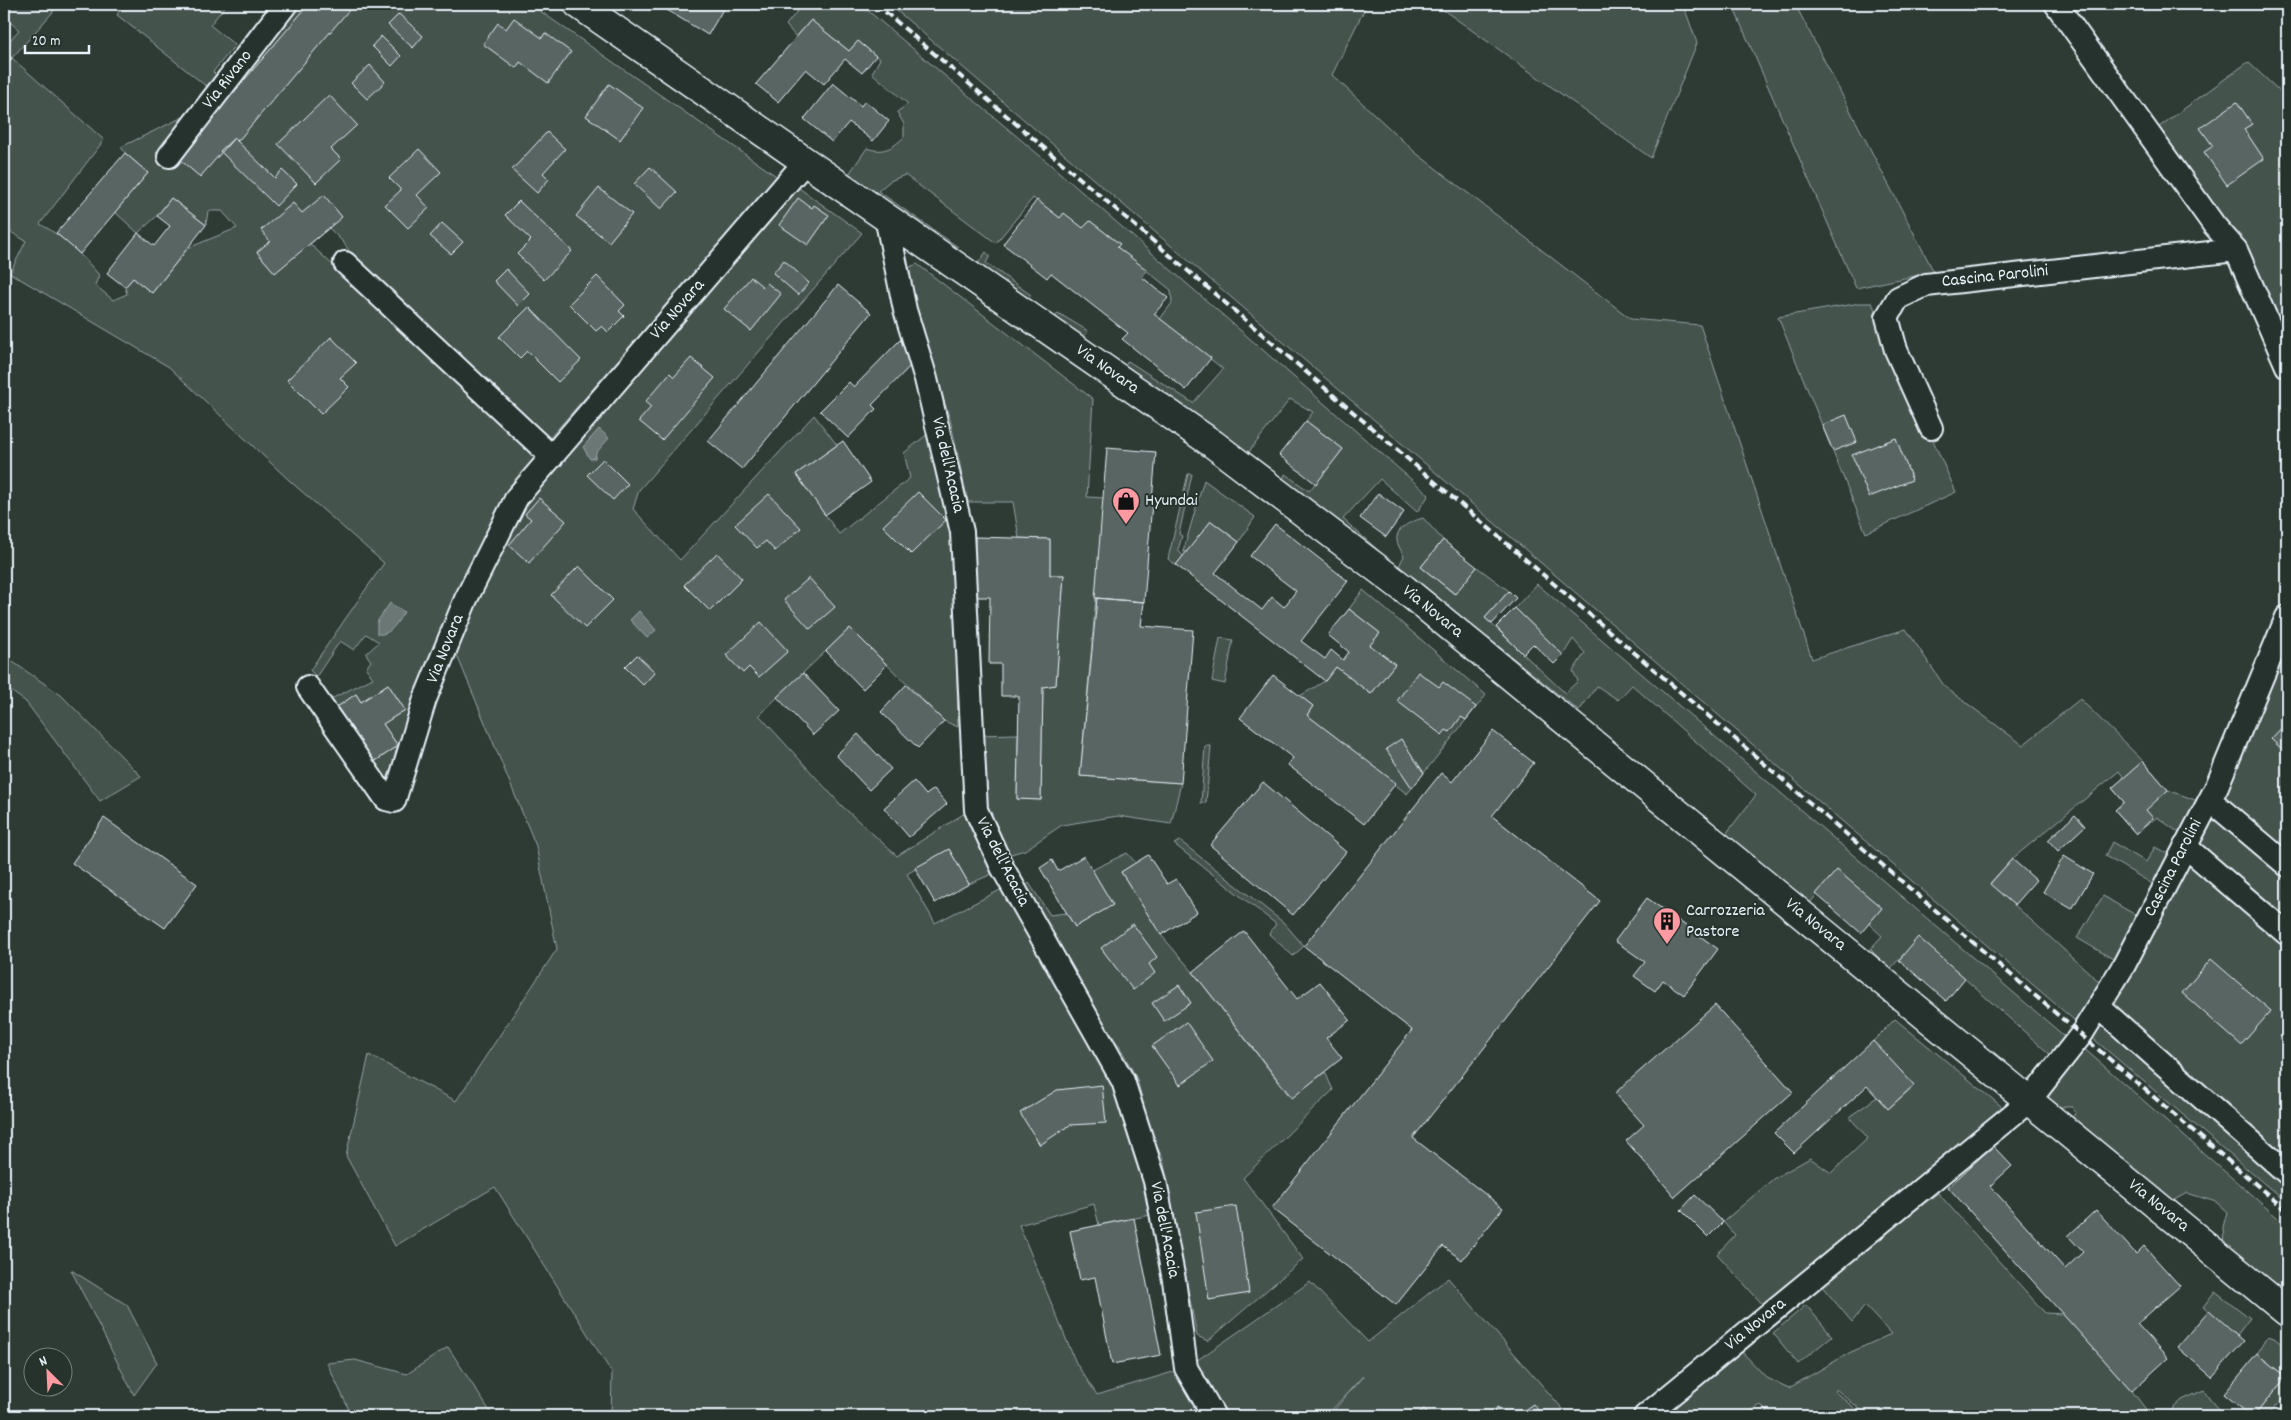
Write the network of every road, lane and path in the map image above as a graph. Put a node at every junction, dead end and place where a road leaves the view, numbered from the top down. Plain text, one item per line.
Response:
1 (286, 4) edge
2 (578, 4) edge
3 (2056, 4) edge
4 (169, 156) dead end
5 (805, 162) junction
6 (886, 217) junction
7 (2236, 250) junction
8 (345, 263) dead end
9 (2287, 366) edge
10 (1931, 428) dead end
11 (552, 457) junction
12 (2287, 617) edge
13 (308, 686) dead end
14 (2210, 800) junction
15 (2185, 846) junction
16 (2287, 865) edge
17 (2287, 934) edge
18 (2099, 1007) junction
19 (2029, 1100) junction
20 (2287, 1172) edge
21 (2287, 1312) edge
22 (1214, 1416) edge
23 (1645, 1416) edge

1 - 4 street, Via Rivano
2 - 5 main road, Via Novara
3 - 7 street
5 - 6 main road, Via Novara
5 - 11 street, Via Novara
6 - 19 main road, Via Novara
6 - 22 street, Via dell'Acacia
7 - 9 street
7 - 10 street, Cascina Parolini
8 - 11 street
11 - 13 street, Via Novara
12 - 14 street, Cascina Parolini
14 - 15 street, Cascina Parolini
14 - 16 street
15 - 17 street
15 - 18 street, Cascina Parolini
18 - 19 street, Cascina Parolini
18 - 20 street
19 - 21 main road, Via Novara
19 - 23 street, Via Novara

